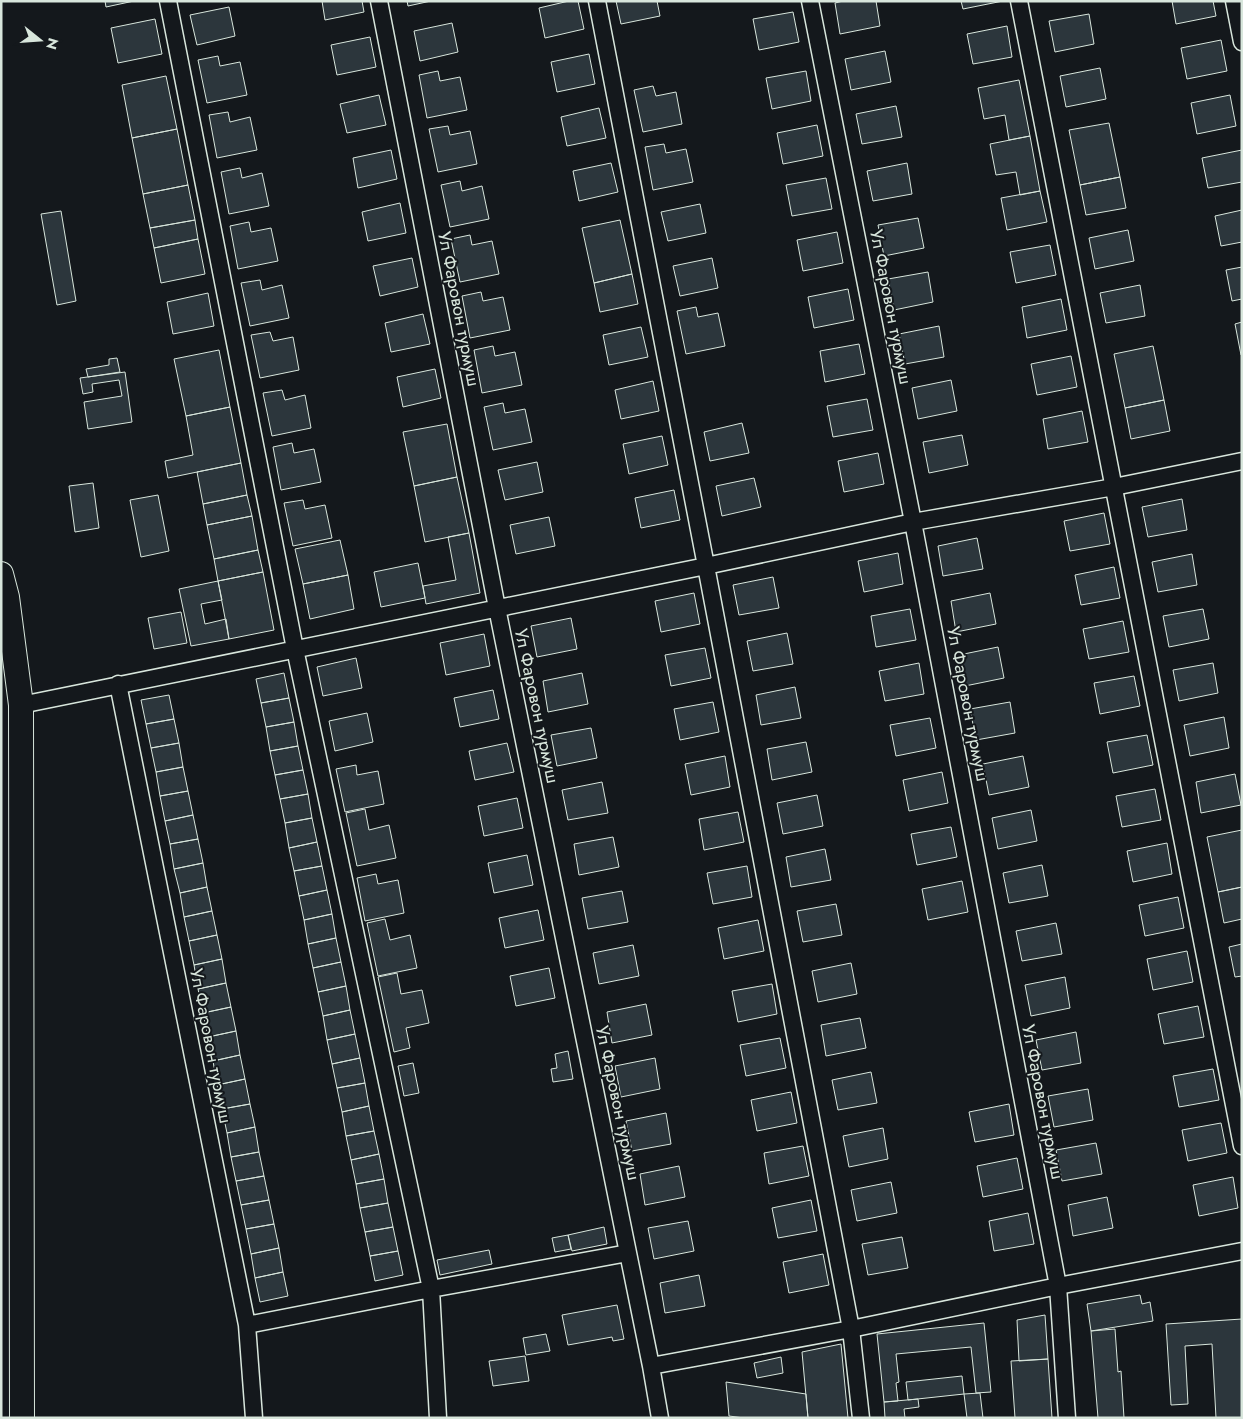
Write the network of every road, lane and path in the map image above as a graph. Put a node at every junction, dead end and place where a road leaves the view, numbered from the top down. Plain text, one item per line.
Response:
1 (168, 1) edge
2 (379, 1) edge
3 (597, 1) edge
4 (810, 1) edge
5 (1019, 1) edge
6 (1234, 1) edge
7 (1242, 42) edge
8 (1242, 461) edge
9 (1114, 487) junction
10 (913, 522) junction
11 (706, 566) junction
12 (1, 574) edge
13 (497, 608) junction
14 (295, 649) junction
15 (118, 684) junction
16 (21, 705) junction
17 (1242, 1146) edge
18 (1242, 1251) edge
19 (628, 1253) junction
20 (1058, 1286) junction
21 (432, 1289) junction
22 (247, 1325) junction
23 (851, 1329) junction
24 (651, 1366) junction
25 (22, 1418) edge
26 (254, 1418) edge
27 (438, 1418) edge
28 (660, 1418) edge
29 (861, 1418) edge
30 (1067, 1418) edge

1 - 14 street
2 - 13 street, Ул Фаровон турмуш
3 - 11 street
4 - 10 street, Ул Фаровон турмуш
5 - 9 street
6 - 7 street
8 - 9 street
9 - 10 street
9 - 17 street
10 - 11 street
10 - 20 street, Ул Фаровон турмуш
11 - 13 street
11 - 23 street
12 - 16 street
13 - 14 street
13 - 19 street, Ул Фаровон турмуш
14 - 15 street
14 - 21 street
15 - 16 street
15 - 22 street, Ул Фаровон турмуш
16 - 25 street
18 - 20 street
19 - 21 street
19 - 24 street, Ул Фаровон турмуш
20 - 23 street
20 - 30 street, Ул Фаровон турмуш
21 - 22 street
21 - 27 street
22 - 26 street, Ул Фаровон турмуш
23 - 24 street
23 - 29 street
24 - 28 street, Ул Фаровон турмуш

